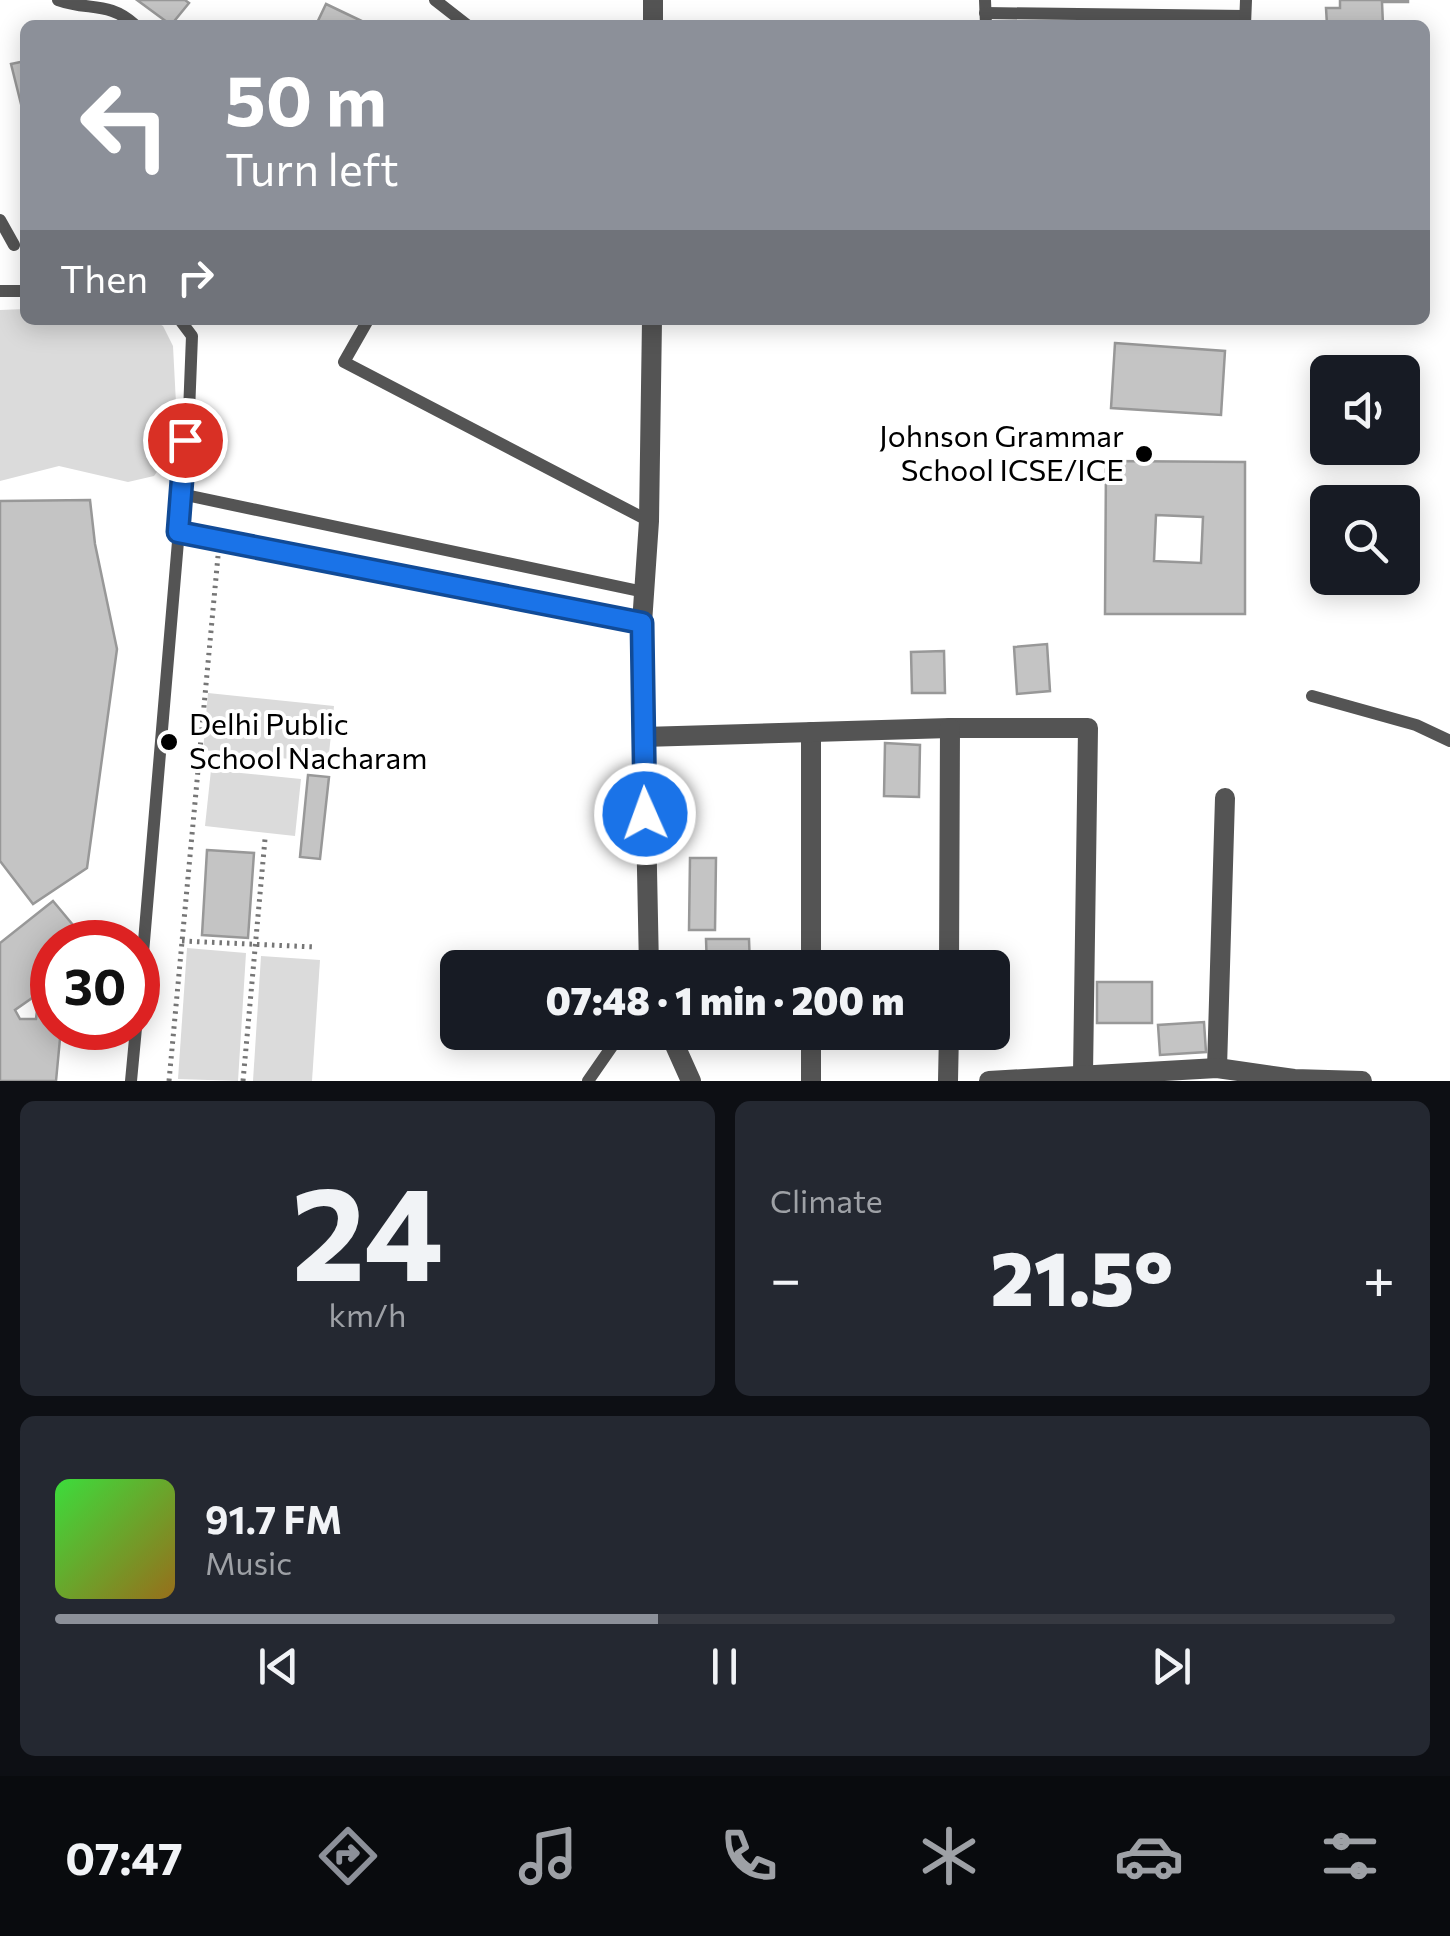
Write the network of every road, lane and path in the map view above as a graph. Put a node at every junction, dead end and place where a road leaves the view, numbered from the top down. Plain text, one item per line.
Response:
1 (58, 0) edge
2 (435, 0) edge
3 (985, 13) edge
4 (128, 20) edge
5 (461, 20) edge
6 (1212, 20) edge
7 (0, 220) edge
8 (14, 245) dead end
9 (184, 325) edge
10 (365, 325) edge
11 (647, 325) edge
12 (181, 494) junction
13 (649, 521) junction
14 (178, 532) junction
15 (220, 540) junction
16 (644, 592) junction
17 (642, 623) junction
18 (1312, 696) dead end
19 (950, 728) junction
20 (811, 732) junction
21 (643, 737) junction
22 (1450, 741) edge
23 (1225, 798) dead end
24 (265, 839) dead end
25 (146, 920) edge
26 (182, 941) junction
27 (256, 944) junction
28 (315, 948) dead end
29 (649, 950) edge
30 (811, 950) edge
31 (949, 950) edge
32 (134, 1050) edge
33 (610, 1050) edge
34 (677, 1050) edge
35 (811, 1050) edge
36 (948, 1050) edge
37 (1217, 1068) junction
38 (1082, 1074) junction
39 (1294, 1080) edge
40 (132, 1081) edge
41 (169, 1081) edge
42 (243, 1081) edge
43 (588, 1081) edge
44 (692, 1081) edge
45 (811, 1081) edge
46 (948, 1081) edge
47 (988, 1081) edge
48 (1362, 1081) edge

1 - 4 lane
2 - 5 lane
3 - 6 lane
7 - 8 lane
9 - 12 lane
10 - 13 lane
11 - 13 street
12 - 14 lane
12 - 16 lane
13 - 16 street
14 - 15 lane
14 - 25 lane
15 - 17 lane
15 - 26 path
16 - 17 street
17 - 21 street
18 - 22 lane
19 - 20 street
19 - 31 street
19 - 38 street
20 - 21 street
20 - 30 street
21 - 29 street
23 - 37 street
24 - 27 path
26 - 27 path
26 - 41 path
27 - 28 path
27 - 42 path
32 - 40 lane
33 - 43 lane
34 - 44 street
35 - 45 street
36 - 46 street
37 - 38 street
37 - 39 street
38 - 47 street
39 - 48 street

